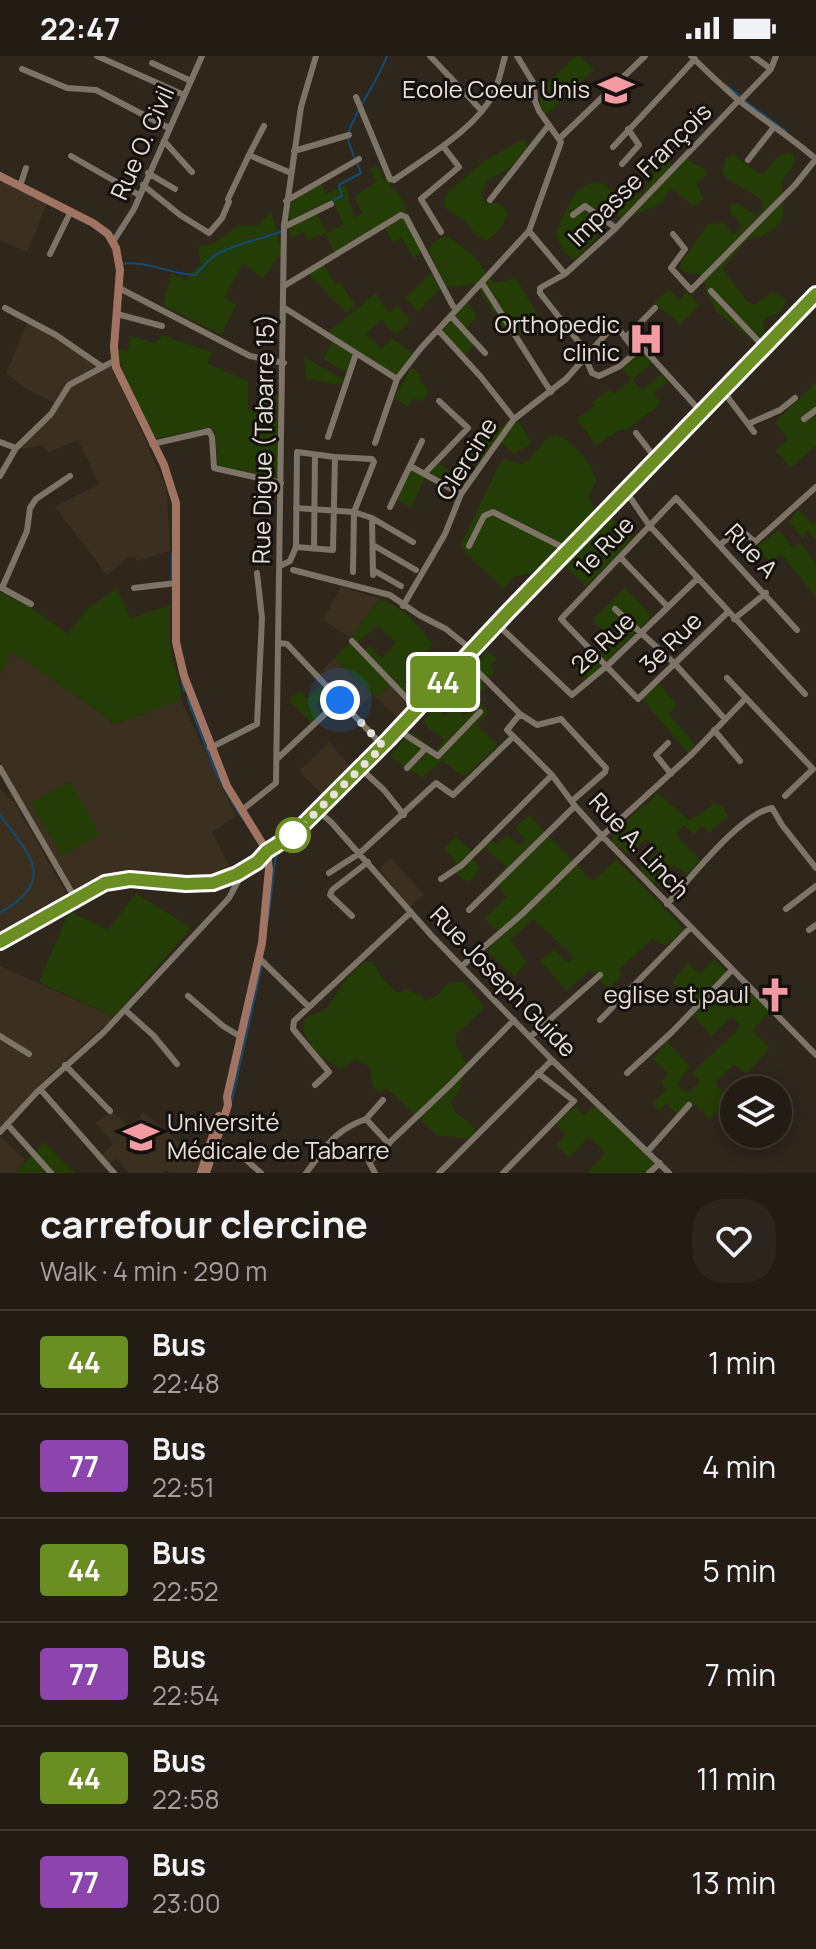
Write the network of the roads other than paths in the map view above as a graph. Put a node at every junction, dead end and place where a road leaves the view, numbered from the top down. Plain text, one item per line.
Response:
1 (97, 56) edge
2 (202, 56) edge
3 (316, 56) edge
4 (430, 56) edge
5 (505, 56) edge
6 (517, 56) edge
7 (645, 56) edge
8 (705, 56) edge
9 (753, 56) edge
10 (776, 56) edge
11 (695, 60) edge
12 (152, 63) dead end
13 (22, 69) dead end
14 (771, 69) junction
15 (191, 81) junction
16 (184, 95) junction
17 (356, 97) dead end
18 (740, 101) junction
19 (482, 111) junction
20 (264, 126) dead end
21 (548, 126) junction
22 (774, 127) junction
23 (169, 128) junction
24 (628, 129) junction
25 (349, 135) dead end
26 (559, 139) junction
27 (164, 141) junction
28 (443, 146) junction
29 (613, 147) dead end
30 (294, 151) junction
31 (249, 155) junction
32 (71, 156) dead end
33 (359, 159) dead end
34 (816, 159) edge
35 (748, 160) dead end
36 (622, 164) dead end
37 (26, 168) dead end
38 (192, 172) dead end
39 (148, 173) junction
40 (291, 173) junction
41 (0, 176) edge
42 (143, 185) junction
43 (20, 186) junction
44 (175, 189) dead end
45 (139, 195) junction
46 (490, 200) dead end
47 (286, 201) junction
48 (331, 204) dead end
49 (71, 211) junction
50 (573, 215) dead end
51 (284, 225) junction
52 (616, 228) junction
53 (529, 231) junction
54 (441, 232) dead end
55 (673, 234) dead end
56 (113, 242) junction
57 (50, 254) dead end
58 (565, 274) junction
59 (482, 283) junction
60 (284, 286) junction
61 (119, 288) junction
62 (711, 291) dead end
63 (816, 294) edge
64 (453, 306) dead end
65 (283, 307) junction
66 (5, 308) dead end
67 (655, 308) dead end
68 (117, 314) junction
69 (451, 316) junction
70 (162, 326) dead end
71 (438, 330) junction
72 (625, 338) junction
73 (764, 347) junction
74 (636, 352) junction
75 (485, 353) dead end
76 (356, 354) junction
77 (587, 356) junction
78 (114, 361) junction
79 (284, 363) junction
80 (101, 366) junction
81 (397, 379) junction
82 (723, 391) junction
83 (551, 392) junction
84 (795, 398) dead end
85 (439, 401) dead end
86 (816, 410) edge
87 (702, 413) junction
88 (514, 419) junction
89 (804, 419) dead end
90 (748, 424) junction
91 (754, 432) dead end
92 (636, 433) dead end
93 (328, 437) dead end
94 (422, 441) dead end
95 (0, 442) edge
96 (375, 443) dead end
97 (152, 444) junction
98 (16, 448) junction
99 (315, 455) junction
100 (335, 457) junction
101 (656, 459) junction
102 (410, 466) junction
103 (425, 473) junction
104 (0, 476) edge
105 (70, 476) dead end
106 (281, 483) junction
107 (816, 487) edge
108 (625, 490) junction
109 (461, 494) junction
110 (676, 498) joint
111 (390, 507) dead end
112 (296, 508) junction
113 (315, 509) junction
114 (333, 511) junction
115 (354, 512) junction
116 (372, 518) junction
117 (649, 525) junction
118 (413, 542) dead end
119 (721, 544) junction
120 (373, 545) junction
121 (469, 546) dead end
122 (296, 547) junction
123 (314, 549) junction
124 (568, 550) junction
125 (620, 557) junction
126 (280, 566) junction
127 (293, 570) dead end
128 (416, 570) dead end
129 (353, 572) dead end
130 (257, 573) dead end
131 (697, 579) junction
132 (176, 583) junction
133 (401, 586) dead end
134 (1, 587) edge
135 (134, 588) dead end
136 (766, 593) junction
137 (31, 604) dead end
138 (403, 606) junction
139 (668, 607) junction
140 (615, 609) dead end
141 (728, 612) junction
142 (734, 619) junction
143 (497, 624) junction
144 (797, 630) dead end
145 (640, 634) junction
146 (352, 641) dead end
147 (279, 643) junction
148 (472, 650) junction
149 (466, 660) junction
150 (675, 664) junction
151 (608, 665) junction
152 (727, 678) dead end
153 (805, 694) dead end
154 (746, 698) junction
155 (340, 700) junction
156 (417, 709) junction
157 (480, 712) dead end
158 (520, 714) junction
159 (725, 719) junction
160 (398, 730) junction
161 (714, 730) junction
162 (513, 737) junction
163 (668, 743) dead end
164 (383, 746) junction
165 (210, 748) junction
166 (425, 749) junction
167 (278, 758) junction
168 (740, 761) dead end
169 (0, 768) edge
170 (407, 768) dead end
171 (815, 768) edge
172 (362, 769) junction
173 (671, 774) junction
174 (552, 775) junction
175 (785, 796) dead end
176 (574, 804) junction
177 (242, 810) junction
178 (318, 811) junction
179 (404, 815) junction
180 (602, 836) junction
181 (267, 851) junction
182 (360, 853) junction
183 (368, 862) junction
184 (816, 868) edge
185 (244, 870) junction
186 (329, 873) dead end
187 (441, 879) dead end
188 (816, 886) edge
189 (75, 898) junction
190 (667, 904) junction
191 (786, 909) dead end
192 (469, 910) dead end
193 (411, 912) junction
194 (352, 916) dead end
195 (816, 925) edge
196 (690, 928) junction
197 (809, 930) dead end
198 (0, 942) edge
199 (259, 958) junction
200 (463, 965) junction
201 (731, 971) junction
202 (600, 975) dead end
203 (188, 996) dead end
204 (309, 1007) junction
205 (125, 1010) junction
206 (514, 1020) junction
207 (600, 1020) dead end
208 (0, 1036) edge
209 (241, 1037) junction
210 (530, 1037) junction
211 (29, 1054) dead end
212 (816, 1055) edge
213 (552, 1060) junction
214 (177, 1064) dead end
215 (65, 1065) junction
216 (538, 1073) junction
217 (627, 1073) dead end
218 (315, 1085) dead end
219 (40, 1089) junction
220 (584, 1091) junction
221 (227, 1097) junction
222 (383, 1100) dead end
223 (574, 1101) junction
224 (689, 1105) dead end
225 (110, 1111) dead end
226 (366, 1119) junction
227 (7, 1124) junction
228 (0, 1132) edge
229 (216, 1143) junction
230 (389, 1144) junction
231 (648, 1151) junction
232 (660, 1163) junction
233 (109, 1165) junction
234 (51, 1173) edge
235 (102, 1173) edge
236 (114, 1173) edge
237 (204, 1173) edge
238 (261, 1173) edge
239 (306, 1173) edge
240 (375, 1173) edge
241 (439, 1173) edge
242 (503, 1173) edge
243 (649, 1173) edge
244 (669, 1173) edge

1 - 16 street
2 - 15 street, Rue O. Civil
3 - 30 street, Rue Digue (Tabarre 15)
4 - 19 street
5 - 19 street
6 - 21 street
7 - 26 street
8 - 11 street
9 - 14 street
10 - 14 street
11 - 18 street
11 - 24 street
12 - 15 street
13 - 23 street
14 - 18 street, Impasse François
15 - 16 street, Rue O. Civil
16 - 23 street, Rue O. Civil
17 - 28 street
18 - 22 street
18 - 52 street, Impasse François
19 - 28 street
20 - 31 street
21 - 26 street
21 - 46 street
22 - 34 street
22 - 35 street
23 - 27 street, Rue O. Civil
24 - 29 street
24 - 36 street
25 - 30 street
26 - 53 street
27 - 38 street
27 - 39 street, Rue O. Civil
28 - 54 street
30 - 40 street, Rue Digue (Tabarre 15)
31 - 40 street
31 - 42 street
32 - 45 street
33 - 47 street
34 - 55 street
37 - 43 street
39 - 42 street, Rue O. Civil
39 - 44 street
40 - 47 street, Rue Digue (Tabarre 15)
41 - 43 main road
42 - 45 street, Rue O. Civil
43 - 49 main road
45 - 56 street, Rue O. Civil
47 - 51 street, Rue Digue (Tabarre 15)
48 - 51 street
49 - 56 main road
49 - 57 street
50 - 52 street
51 - 60 street, Rue Digue (Tabarre 15)
52 - 58 street, Impasse François
53 - 58 street
53 - 59 street
56 - 61 main road
58 - 77 street, Impasse François
59 - 69 street
59 - 83 street
60 - 64 street
60 - 65 street, Rue Digue (Tabarre 15)
61 - 68 main road
61 - 79 street
62 - 73 street
63 - 73 street
65 - 76 street
65 - 79 street, Rue Digue (Tabarre 15)
66 - 80 street
67 - 72 street
68 - 70 street
68 - 78 main road
69 - 71 street
69 - 75 street
71 - 81 street
71 - 88 street
72 - 74 street
72 - 77 street, Clercine
73 - 82 street
74 - 77 street
74 - 87 street
76 - 81 street
76 - 93 street
77 - 83 street, Clercine
78 - 80 street
78 - 97 main road
79 - 106 street, Rue Digue (Tabarre 15)
80 - 98 street
81 - 96 street
82 - 87 street
82 - 90 street
83 - 88 street, Clercine
84 - 90 street
85 - 103 street
86 - 89 street
87 - 101 street
88 - 109 street, Clercine
90 - 91 street
92 - 101 street
94 - 102 street
95 - 98 street
97 - 106 street
97 - 132 main road
98 - 104 street
99 - 100 street
99 - 112 street
99 - 113 street
100 - 114 street
100 - 115 street
101 - 108 street
102 - 103 street
102 - 111 street
103 - 109 street
105 - 134 street
106 - 126 street, Rue Digue (Tabarre 15)
107 - 119 street
108 - 117 street
108 - 124 street
109 - 138 street, Clercine
110 - 117 street, 1e Rue
110 - 119 street, Rue A
112 - 113 street
112 - 122 street
113 - 114 street
113 - 123 street
114 - 115 street
114 - 123 street
115 - 116 street
115 - 129 street
116 - 118 street
116 - 120 street
117 - 125 street, 1e Rue
117 - 131 street
119 - 136 street, Rue A
120 - 128 street
120 - 133 street
121 - 124 street
122 - 123 street
122 - 126 street
124 - 143 street
125 - 139 street
125 - 151 street, 1e Rue
126 - 147 street, Rue Digue (Tabarre 15)
127 - 138 street
130 - 165 street
131 - 139 street, 2e Rue
131 - 141 street
132 - 135 street
132 - 165 main road
134 - 137 street
136 - 142 street
136 - 144 street, Rue A
138 - 148 street
139 - 145 street, 2e Rue
140 - 145 street
141 - 142 street
141 - 150 street, 3e Rue
142 - 153 street
143 - 148 street
143 - 151 street, 2e Rue
145 - 150 street
145 - 151 street, 2e Rue
146 - 156 street
147 - 155 street
147 - 167 street, Rue Digue (Tabarre 15)
148 - 149 street
149 - 156 street
149 - 158 street
150 - 151 street, 3e Rue
150 - 159 street
152 - 154 street
154 - 159 street
154 - 171 street
155 - 164 street
155 - 167 street
156 - 160 street
157 - 166 street
158 - 162 street
158 - 176 street
159 - 161 street
160 - 164 street
160 - 166 street
161 - 168 street
161 - 173 street
162 - 174 street, Rue A. Linch
162 - 179 street
163 - 173 street
164 - 172 street
165 - 177 main road
166 - 170 street
167 - 177 street, Rue Digue (Tabarre 15)
169 - 189 street
171 - 175 street
172 - 178 street
172 - 179 street
173 - 180 street
174 - 176 street, Rue A. Linch
174 - 187 street
176 - 180 street, Rue A. Linch
176 - 192 street
177 - 181 main road
178 - 181 street
178 - 182 street, Rue Joseph Guide
179 - 182 street
180 - 190 street, Rue A. Linch
180 - 200 street
181 - 185 street
181 - 199 main road
182 - 183 street, Rue Joseph Guide
182 - 186 street
183 - 193 street, Rue Joseph Guide
183 - 194 street
184 - 190 street
185 - 189 street
185 - 205 street
188 - 191 street
189 - 198 street
190 - 196 street, Rue A. Linch
193 - 200 street, Rue Joseph Guide
193 - 204 street
195 - 197 street
196 - 201 street, Rue A. Linch
196 - 207 street
199 - 204 street
199 - 209 main road
200 - 206 street, Rue Joseph Guide
201 - 212 street, Rue A. Linch
201 - 217 street
202 - 210 street
203 - 209 street
204 - 218 street
205 - 214 street
205 - 215 street
206 - 210 street, Rue Joseph Guide
206 - 230 street
208 - 211 street
209 - 221 main road
210 - 213 street, Rue Joseph Guide
213 - 216 street
213 - 220 street, Rue Joseph Guide
215 - 219 street
215 - 225 street
216 - 223 street
216 - 241 street
219 - 227 street
219 - 233 street
220 - 223 street
220 - 231 street, Rue Joseph Guide
221 - 229 main road
221 - 237 main road
222 - 226 street
223 - 242 street
224 - 231 street
226 - 230 street
226 - 239 street
227 - 228 street
227 - 234 street
229 - 237 main road
229 - 238 street
230 - 240 street
231 - 232 street, Rue Joseph Guide
232 - 243 street
232 - 244 street, Rue Joseph Guide
233 - 235 street
233 - 236 street

